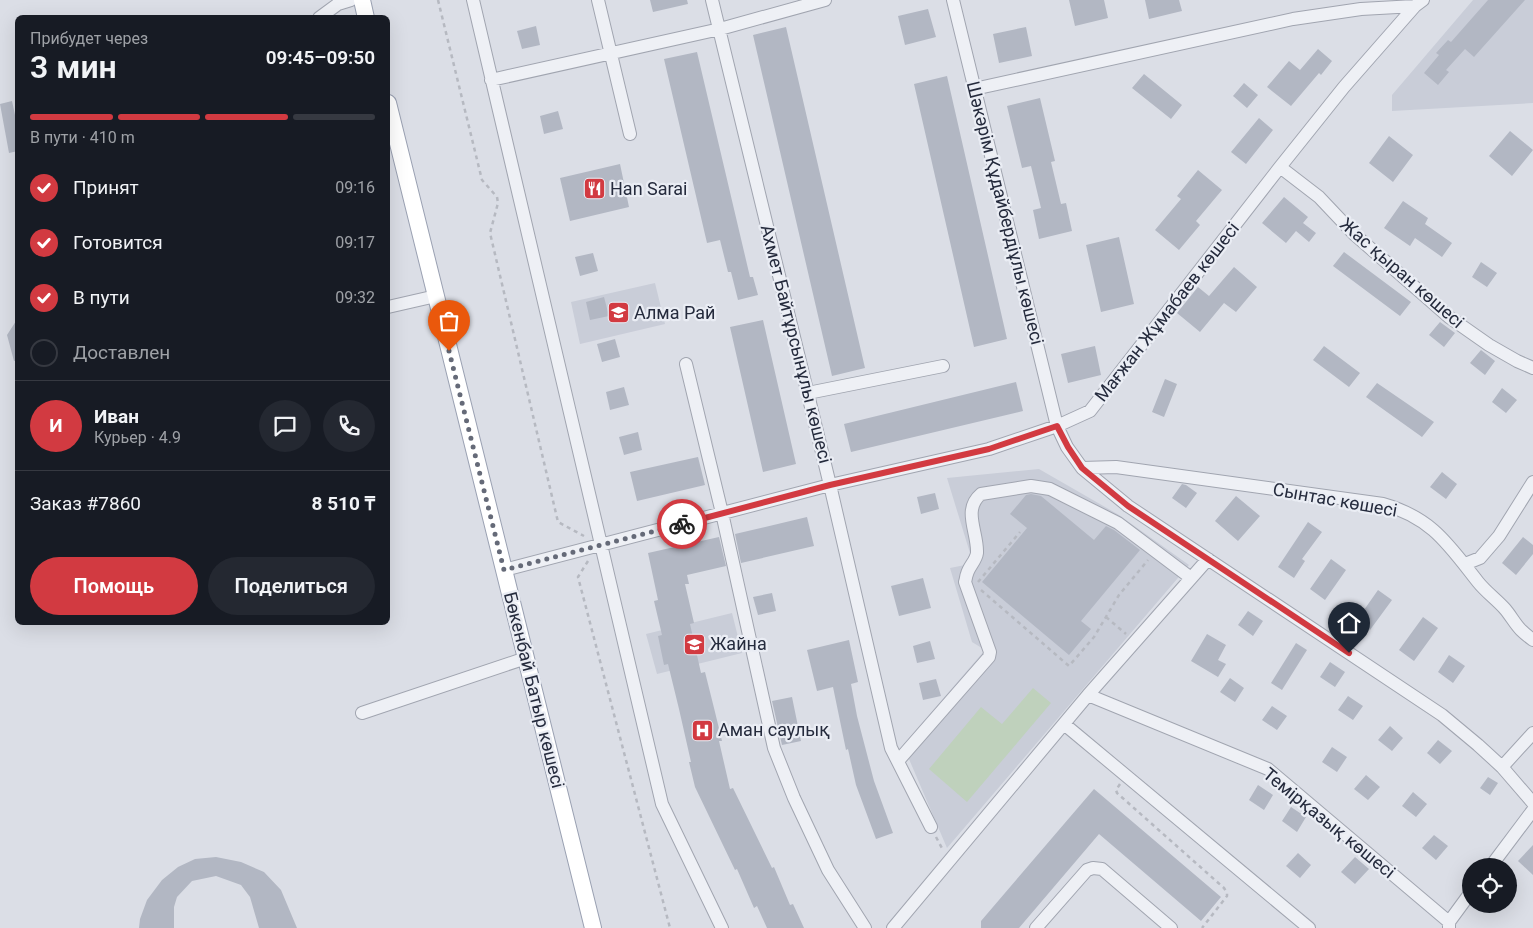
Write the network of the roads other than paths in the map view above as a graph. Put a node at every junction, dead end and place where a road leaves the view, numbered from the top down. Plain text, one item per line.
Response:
1 (352, 0) edge
2 (362, 0) edge
3 (473, 0) edge
4 (598, 0) edge
5 (712, 0) edge
6 (825, 0) edge
7 (953, 0) edge
8 (1419, 3) edge
9 (323, 15) edge
10 (365, 15) edge
11 (720, 29) junction
12 (611, 53) junction
13 (491, 80) junction
14 (974, 90) junction
15 (390, 111) edge
16 (630, 134) dead end
17 (1280, 167) junction
18 (436, 296) junction
19 (390, 307) edge
20 (686, 364) dead end
21 (943, 366) dead end
22 (1533, 368) edge
23 (808, 393) junction
24 (1057, 426) junction
25 (1082, 468) junction
26 (1533, 482) edge
27 (830, 485) junction
28 (722, 513) junction
29 (595, 547) junction
30 (1208, 559) junction
31 (1465, 564) junction
32 (504, 570) junction
33 (1191, 578) junction
34 (1533, 640) edge
35 (526, 658) junction
36 (1088, 695) junction
37 (362, 713) dead end
38 (1064, 724) junction
39 (1533, 733) edge
40 (898, 761) junction
41 (1502, 767) junction
42 (1533, 803) edge
43 (1533, 810) edge
44 (931, 827) road end
45 (1497, 858) edge
46 (1462, 906) edge
47 (1449, 925) edge
48 (593, 928) edge
49 (722, 928) edge
50 (865, 928) edge
51 (892, 928) edge
52 (1036, 928) edge
53 (1171, 928) edge
54 (1309, 928) edge

1 - 9 street
2 - 10 main road
3 - 13 street
4 - 12 street
5 - 11 street, Ахмет Байтұрсынұлы көшесі
6 - 11 street
7 - 14 street, Шәкәрім Құдайбердіұлы көшесі
8 - 14 street
8 - 17 street, Мағжан Жұмабаев көшесі
11 - 12 street
11 - 23 street, Ахмет Байтұрсынұлы көшесі
12 - 13 street
12 - 16 street
13 - 29 street
14 - 24 street, Шәкәрім Құдайбердіұлы көшесі
15 - 18 main road, Бөкенбай Батыр көшесі
17 - 22 street, Жас қыран көшесі
17 - 24 street, Мағжан Жұмабаев көшесі
18 - 19 street
18 - 32 main road, Бөкенбай Батыр көшесі
20 - 28 street
21 - 23 street
23 - 27 street, Ахмет Байтұрсынұлы көшесі
24 - 25 street, Шәкәрім Құдайбердіұлы көшесі
24 - 27 street, Мағжан Жұмабаев көшесі
25 - 30 street, Шәкәрім Құдайбердіұлы көшесі
25 - 31 street, Сынтас көшесі
26 - 31 street
27 - 28 street, Мағжан Жұмабаев көшесі
27 - 40 street, Ахмет Байтұрсынұлы көшесі
28 - 29 street, Мағжан Жұмабаев көшесі
28 - 50 street
29 - 32 street, Мағжан Жұмабаев көшесі
29 - 49 street
30 - 33 street
30 - 41 street, Шәкәрім Құдайбердіұлы көшесі
31 - 34 street, Сынтас көшесі
32 - 35 main road, Бөкенбай Батыр көшесі
33 - 36 street
33 - 40 street
35 - 37 street
35 - 48 main road, Бөкенбай Батыр көшесі
36 - 38 street
36 - 47 street, Темірқазық көшесі
38 - 51 street
38 - 54 street
39 - 41 street
40 - 44 street, Ахмет Байтұрсынұлы көшесі
41 - 42 street, Шәкәрім Құдайбердіұлы көшесі
43 - 45 street
46 - 47 street
52 - 53 street

